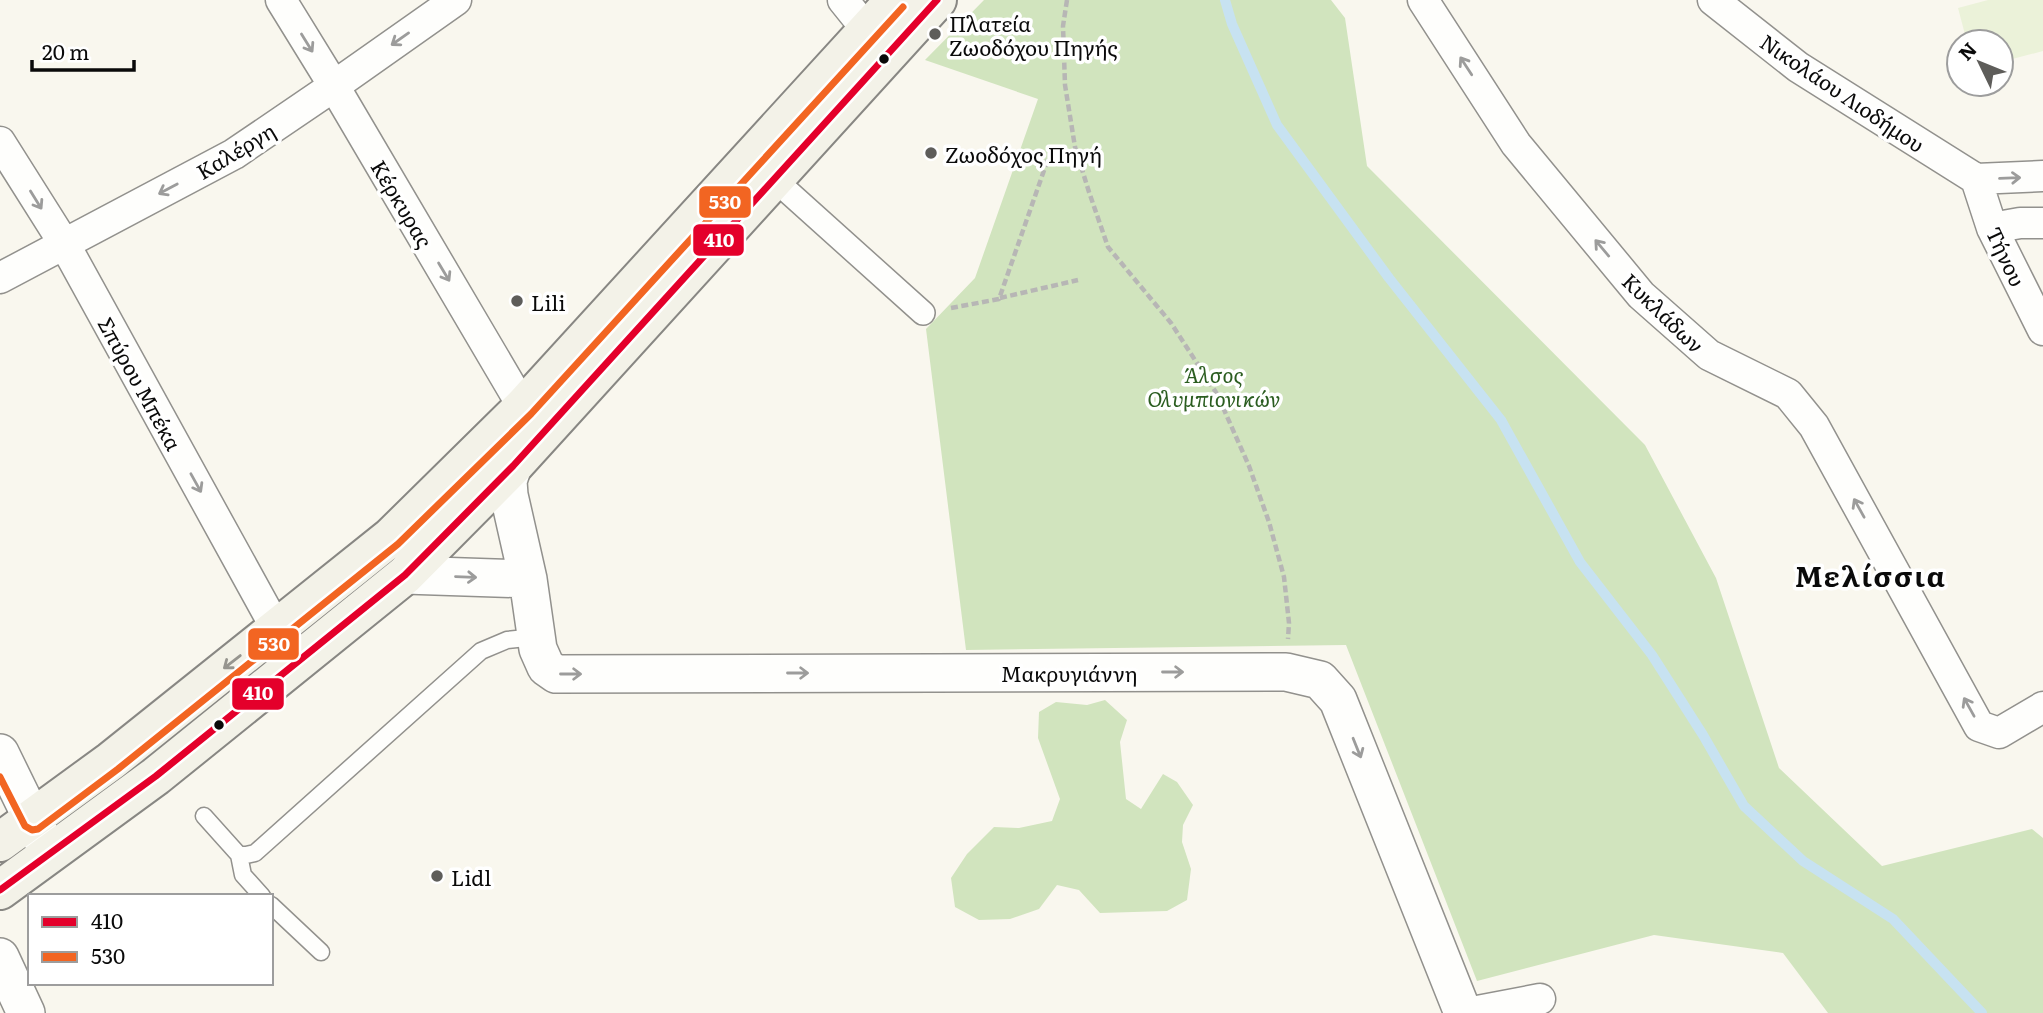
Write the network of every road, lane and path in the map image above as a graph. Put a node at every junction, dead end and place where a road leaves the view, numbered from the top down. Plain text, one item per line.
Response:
1 (281, 0) edge
2 (456, 0) edge
3 (843, 0) edge
4 (895, 0) edge
5 (937, 0) edge
6 (1067, 0) edge
7 (1423, 0) edge
8 (1713, 0) edge
9 (878, 43) junction
10 (334, 86) junction
11 (0, 142) edge
12 (1048, 159) dead end
13 (2043, 176) edge
14 (1976, 179) junction
15 (775, 180) junction
16 (2043, 223) edge
17 (1992, 228) junction
18 (65, 245) junction
19 (0, 278) edge
20 (1078, 280) dead end
21 (999, 299) junction
22 (923, 313) joint
23 (2043, 330) edge
24 (523, 407) junction
25 (513, 466) junction
26 (405, 575) junction
27 (528, 579) junction
28 (276, 628) junction
29 (536, 637) junction
30 (1286, 671) junction
31 (2043, 707) edge
32 (0, 752) edge
33 (204, 816) dead end
34 (33, 820) junction
35 (0, 842) edge
36 (50, 855) junction
37 (239, 855) junction
38 (0, 890) edge
39 (259, 894) edge
40 (273, 907) edge
41 (321, 953) dead end
42 (0, 957) edge
43 (1540, 999) dead end
44 (26, 1013) edge
45 (1465, 1013) edge

1 -> 10 street, Κέρκυρας
2 -> 10 street, Καλέργη
3 - 9 street
4 - 9 main road
5 - 9 main road
6 - 30 path
31 -> 7 street, Κυκλάδων
8 - 14 street, Νικολάου Λιοδήμου
9 - 15 main road
9 - 24 main road
10 -> 18 street, Καλέργη
10 -> 24 street, Κέρκυρας
11 -> 18 street, Σπύρου Μπέκα
12 - 21 path
14 -> 13 street
14 - 17 street, Τήνου
15 - 22 street
15 - 25 main road
16 - 17 street
17 - 23 street, Τήνου
18 - 19 street, Καλέργη
18 -> 28 street, Σπύρου Μπέκα
20 - 21 path
21 - 22 path
24 - 28 main road
25 - 26 main road
25 - 27 street, Μακρυγιάννη
26 -> 27 street
26 - 36 main road
27 - 29 street, Μακρυγιάννη
28 -> 34 main road
29 -> 30 street, Μακρυγιάννη
29 - 37 lane
30 -> 45 street, Μακρυγιάννη
32 - 34 street
33 - 37 lane
34 - 35 main road
34 - 36 street
36 - 38 main road
37 - 39 lane
40 - 41 lane
42 - 44 street
43 - 45 street

